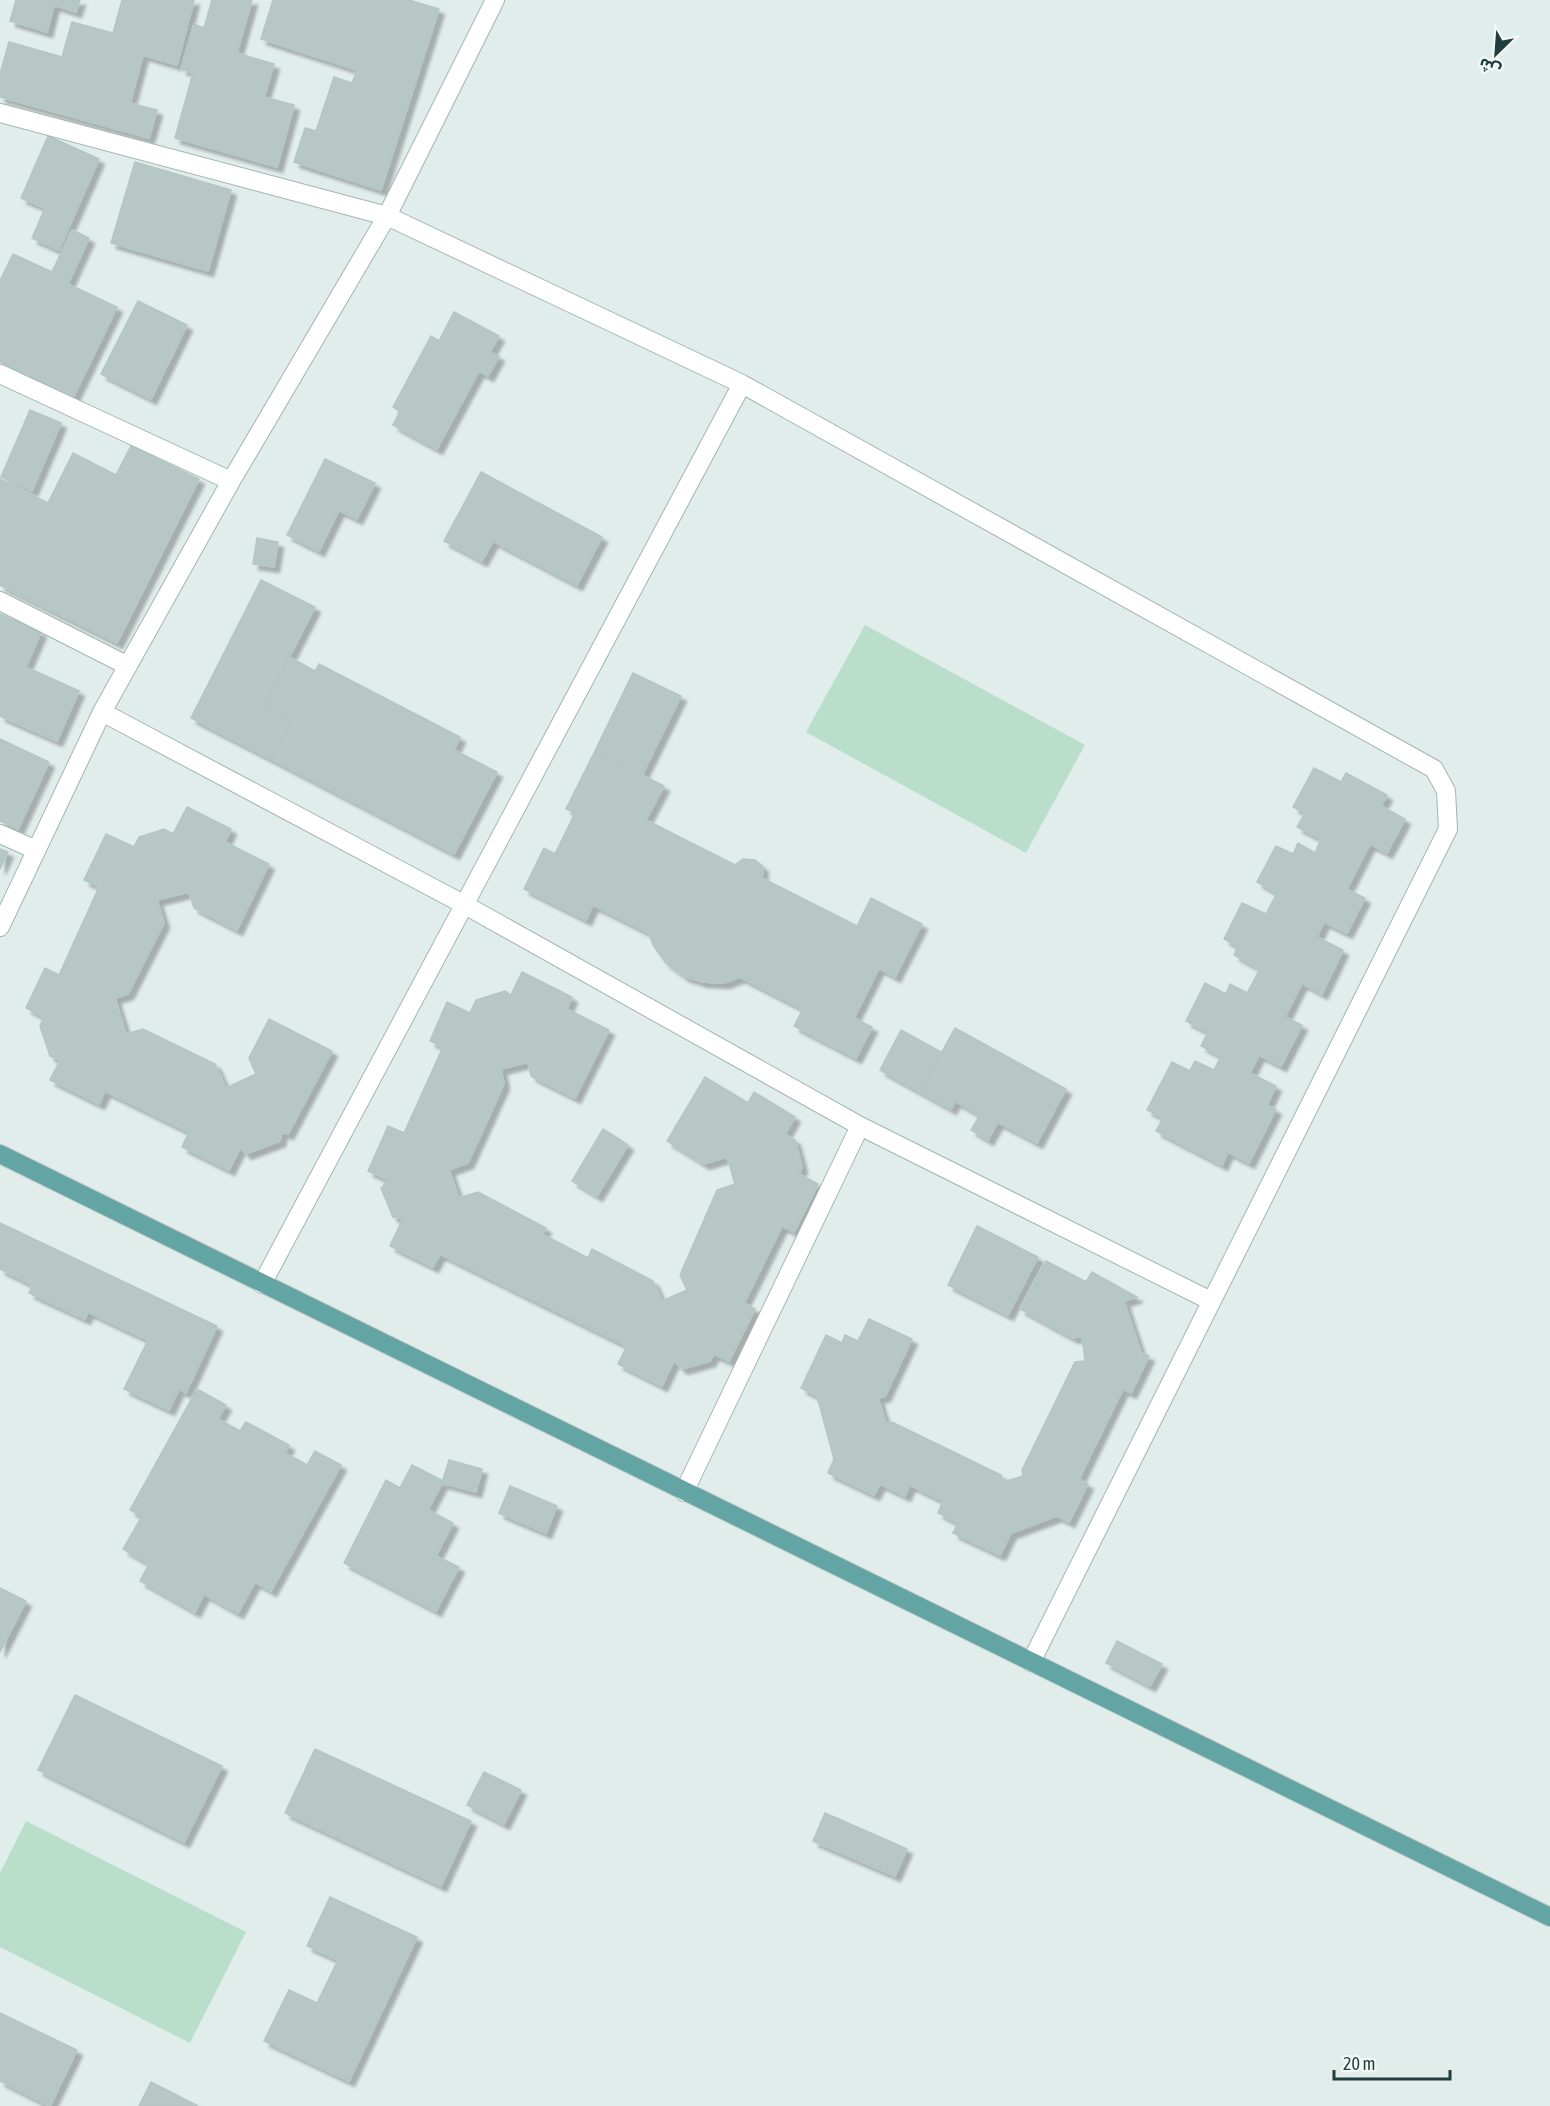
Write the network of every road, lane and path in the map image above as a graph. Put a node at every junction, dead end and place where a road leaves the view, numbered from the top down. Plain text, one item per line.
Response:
1 (490, 1) edge
2 (0, 113) edge
3 (387, 216) junction
4 (0, 374) edge
5 (742, 384) junction
6 (231, 481) junction
7 (0, 601) edge
8 (128, 666) junction
9 (102, 712) junction
10 (0, 834) edge
11 (36, 850) junction
12 (465, 905) junction
13 (0, 927) edge
14 (860, 1126) junction
15 (0, 1154) edge
16 (262, 1284) junction
17 (1211, 1302) junction
18 (684, 1492) junction
19 (1031, 1662) junction
20 (1550, 1917) edge

1 - 3 street
2 - 3 street
3 - 5 street
3 - 6 street
4 - 6 street
5 - 12 street
5 - 17 street
6 - 8 street
7 - 8 street
8 - 9 street
9 - 11 street
9 - 12 street
10 - 11 street
11 - 13 street
12 - 14 street
12 - 16 street
14 - 17 street
14 - 18 street
15 - 16 main road
16 - 18 main road
17 - 19 street
18 - 19 main road
19 - 20 main road

